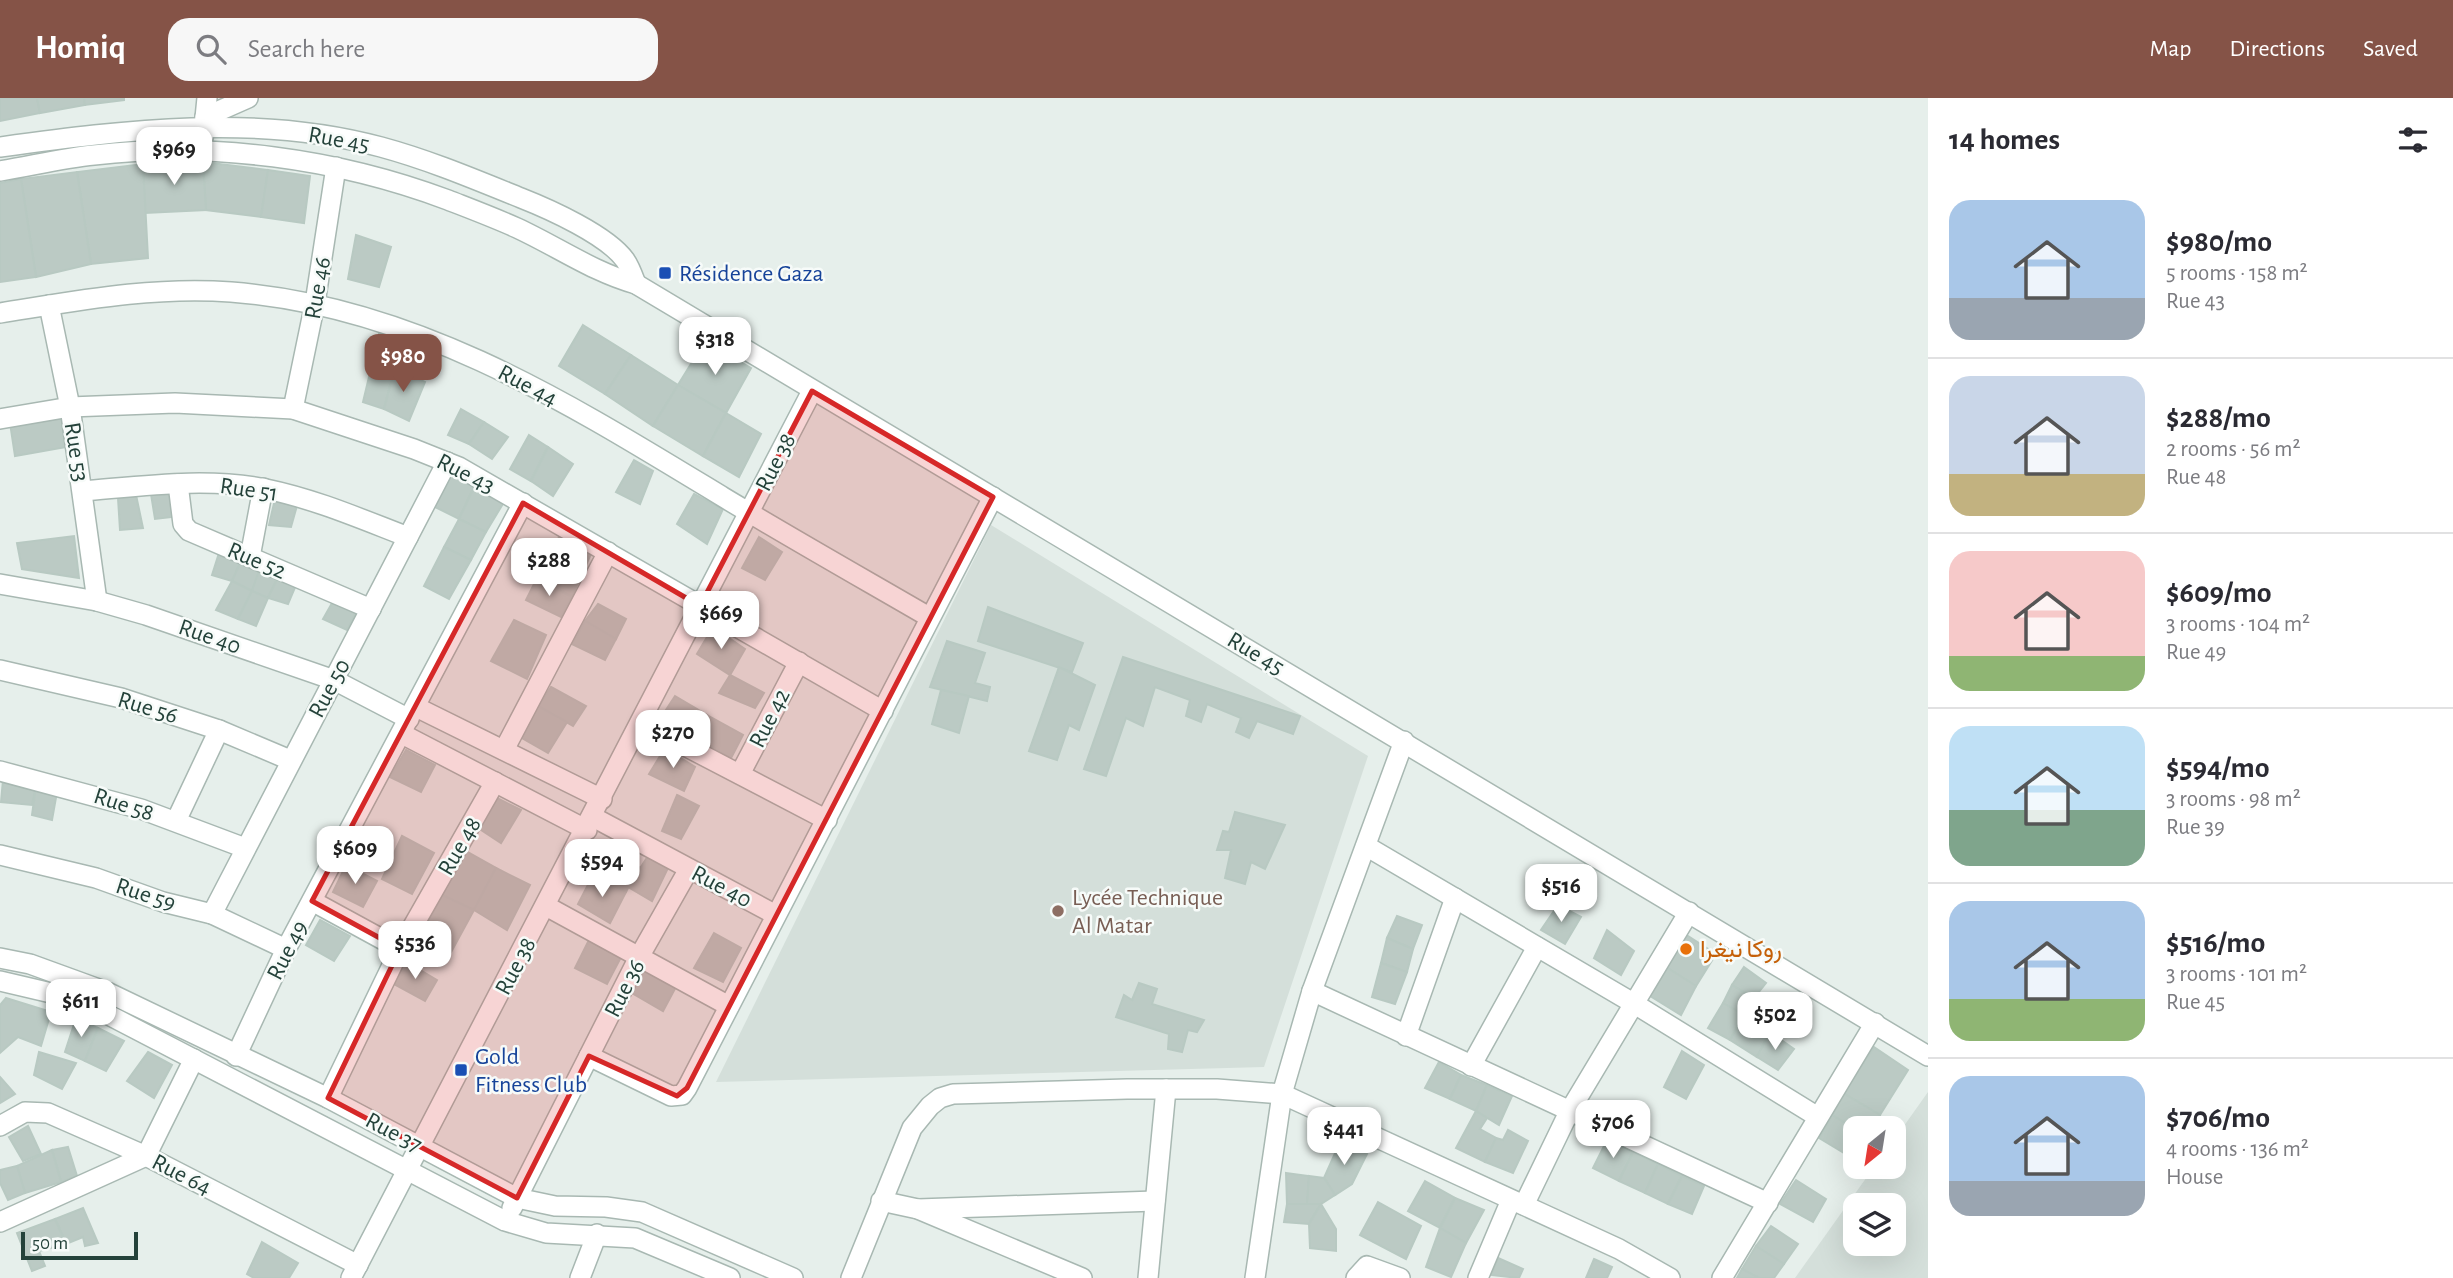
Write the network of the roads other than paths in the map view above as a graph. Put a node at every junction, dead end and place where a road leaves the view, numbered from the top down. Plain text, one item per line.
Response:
1 (248, 98) edge
2 (205, 114) edge
3 (0, 147) edge
4 (202, 150) junction
5 (336, 167) junction
6 (0, 171) edge
7 (636, 284) junction
8 (315, 303) junction
9 (49, 305) junction
10 (0, 313) edge
11 (812, 391) junction
12 (70, 407) junction
13 (293, 409) junction
14 (0, 419) edge
15 (447, 462) junction
16 (178, 484) junction
17 (263, 488) junction
18 (83, 491) junction
19 (993, 497) junction
20 (523, 503) junction
21 (750, 513) junction
22 (408, 537) junction
23 (608, 552) junction
24 (250, 557) junction
25 (0, 584) edge
26 (97, 601) junction
27 (700, 606) junction
28 (371, 609) junction
29 (929, 617) junction
30 (799, 662) junction
31 (0, 670) edge
32 (334, 680) junction
33 (883, 711) junction
34 (409, 720) junction
35 (640, 723) junction
36 (219, 730) junction
37 (1404, 741) junction
38 (504, 750) junction
39 (290, 760) junction
40 (0, 771) edge
41 (740, 774) junction
42 (495, 782) junction
43 (602, 799) junction
44 (827, 820) junction
45 (176, 821) junction
46 (590, 823) junction
47 (1366, 846) junction
48 (244, 848) junction
49 (0, 855) edge
50 (690, 869) junction
51 (1455, 898) junction
52 (312, 901) junction
53 (547, 906) junction
54 (1689, 912) junction
55 (212, 914) junction
56 (776, 915) junction
57 (1537, 947) junction
58 (286, 949) junction
59 (400, 950) junction
60 (639, 957) junction
61 (5, 959) edge
62 (0, 981) edge
63 (1312, 991) junction
64 (1633, 1003) junction
65 (729, 1006) junction
66 (1875, 1023) junction
67 (1406, 1036) junction
68 (236, 1056) junction
69 (589, 1056) junction
70 (1928, 1056) edge
71 (194, 1059) junction
72 (1471, 1066) junction
73 (1166, 1089) junction
74 (1282, 1094) junction
75 (328, 1097) junction
76 (1569, 1112) junction
77 (1818, 1117) junction
78 (0, 1126) edge
79 (421, 1146) junction
80 (146, 1156) junction
81 (408, 1170) junction
82 (517, 1198) junction
83 (881, 1201) junction
84 (1155, 1201) junction
85 (1518, 1203) junction
86 (1768, 1203) junction
87 (918, 1209) junction
88 (505, 1221) junction
89 (0, 1222) edge
90 (597, 1234) junction
91 (708, 1240) junction
92 (693, 1271) edge
93 (355, 1272) edge
94 (580, 1278) edge
95 (730, 1278) edge
96 (793, 1278) edge
97 (851, 1278) edge
98 (1082, 1278) edge
99 (1148, 1278) edge
100 (1255, 1278) edge
101 (1356, 1278) edge
102 (1400, 1278) edge
103 (1478, 1278) edge
104 (1670, 1278) edge
105 (1722, 1278) edge

1 - 2 street
2 - 3 street, Rue 45
2 - 4 street
2 - 7 street, Rue 45
4 - 5 street, Rue 45
4 - 6 street, Rue 45
5 - 7 street, Rue 45
5 - 8 street, Rue 46
7 - 11 street, Rue 45
8 - 9 street, Rue 44
8 - 13 street, Rue 46
8 - 21 street, Rue 44
9 - 10 street, Rue 44
9 - 12 street, Rue 53
11 - 19 street, Rue 45
11 - 21 street, Rue 38
12 - 13 street, Rue 43
12 - 14 street, Rue 43
12 - 18 street, Rue 53
13 - 15 street, Rue 43
15 - 20 street, Rue 43
15 - 22 street, Rue 50
16 - 17 street, Rue 51
16 - 18 street, Rue 51
16 - 24 street, Rue 52
17 - 22 street, Rue 51
17 - 24 street
18 - 26 street, Rue 53
19 - 29 street
19 - 37 street, Rue 45
20 - 23 street, Rue 43
20 - 34 street, Rue 49
21 - 27 street, Rue 38
21 - 29 street, Rue 44
22 - 28 street, Rue 50
23 - 27 street, Rue 43
23 - 38 street
24 - 28 street, Rue 52
25 - 26 street, Rue 40
26 - 32 street, Rue 40
27 - 30 street, Rue 43
27 - 35 street, Rue 38
28 - 32 street, Rue 50
29 - 33 street
30 - 33 street, Rue 43
30 - 41 street, Rue 42
31 - 36 street, Rue 56
32 - 34 street, Rue 40
32 - 39 street, Rue 50
33 - 44 street
34 - 38 street, Rue 40
34 - 42 street, Rue 40
34 - 52 street, Rue 49
35 - 41 street
35 - 43 street, Rue 38
36 - 39 street, Rue 56
36 - 45 street
37 - 47 street
37 - 54 street, Rue 45
38 - 43 street, Rue 40
39 - 48 street, Rue 50
40 - 45 street, Rue 58
41 - 44 street
42 - 46 street, Rue 40
42 - 59 street, Rue 48
43 - 46 street, Rue 38
44 - 56 street
45 - 48 street, Rue 58
46 - 50 street, Rue 40
46 - 53 street, Rue 38
47 - 51 street
47 - 63 street
48 - 55 street, Rue 50
49 - 55 street, Rue 59
50 - 56 street, Rue 40
50 - 60 street, Rue 36
51 - 57 street
51 - 67 street
52 - 58 street, Rue 49
52 - 59 street
53 - 60 street
53 - 79 street, Rue 38
54 - 64 street
54 - 66 street, Rue 45
55 - 58 street, Rue 59
56 - 65 street
57 - 64 street
57 - 72 street
58 - 68 street, Rue 49
59 - 75 street, Rue 48
60 - 65 street
60 - 69 street, Rue 36
61 - 62 street
61 - 68 street, Rue 37
62 - 71 street, Rue 37
63 - 67 street
63 - 74 street
64 - 76 street
64 - 77 street
65 - 69 street
66 - 70 street, Rue 45
66 - 77 street
67 - 72 street
68 - 75 street, Rue 37
69 - 82 street, Rue 36
71 - 80 street
71 - 81 street, Rue 37
72 - 76 street
73 - 74 street
73 - 83 street
73 - 84 street
74 - 85 street
74 - 100 street
75 - 79 street, Rue 37
76 - 85 street
76 - 86 street
77 - 86 street
78 - 80 street, Rue 64
79 - 81 street, Rue 38
79 - 82 street, Rue 37
80 - 89 street
80 - 93 street, Rue 64
81 - 88 street, Rue 37
81 - 93 street, Rue 38
82 - 88 street, Rue 36
82 - 91 street, Rue 37
83 - 87 street
83 - 97 street
84 - 87 street
84 - 99 street
85 - 103 street
85 - 104 street
86 - 105 street
87 - 98 street
88 - 90 street, Rue 37
90 - 92 street, Rue 37
90 - 94 street
91 - 92 street
91 - 96 street, Rue 37
92 - 95 street, Rue 37
101 - 102 street

